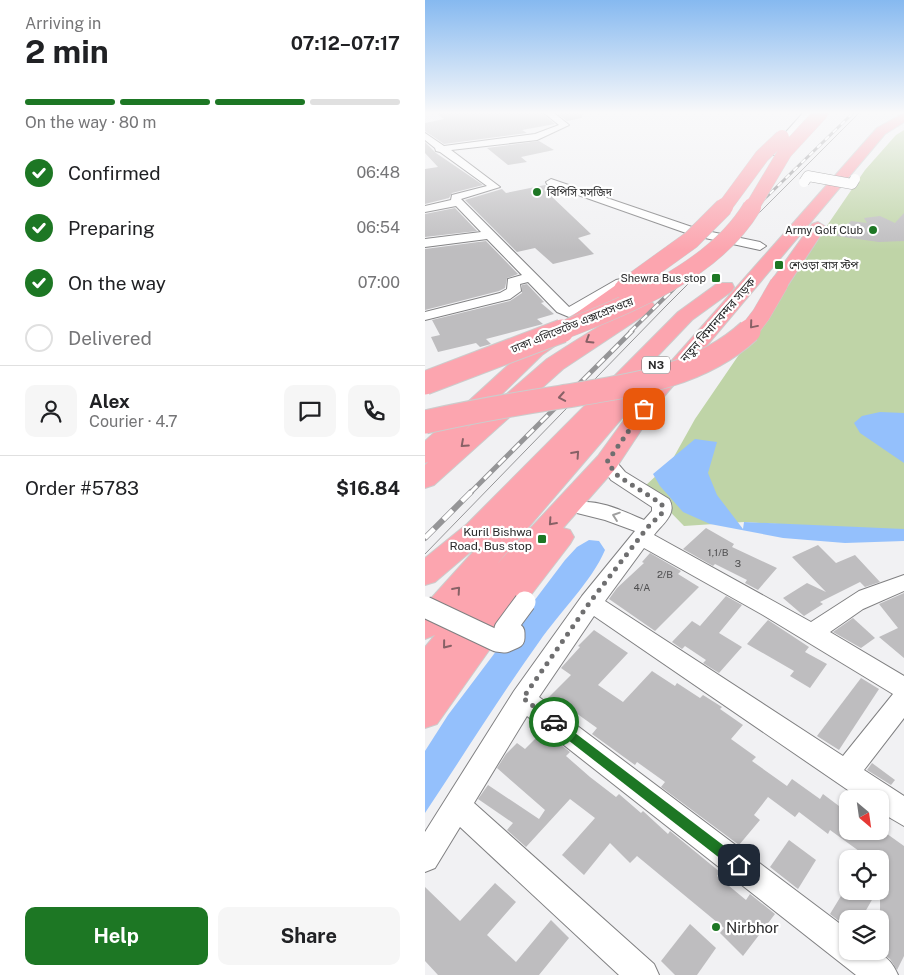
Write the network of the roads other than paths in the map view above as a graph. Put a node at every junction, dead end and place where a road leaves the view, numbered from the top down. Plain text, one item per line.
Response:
1 (455, 158) edge
2 (761, 158) edge
3 (767, 158) edge
4 (771, 158) edge
5 (781, 158) edge
6 (840, 158) edge
7 (862, 158) edge
8 (846, 181) junction
9 (551, 182) dead end
10 (804, 182) dead end
11 (459, 202) junction
12 (425, 209) edge
13 (694, 232) junction
14 (488, 235) junction
15 (425, 243) edge
16 (760, 246) junction
17 (716, 250) junction
18 (530, 277) junction
19 (725, 287) junction
20 (425, 316) edge
21 (425, 373) edge
22 (504, 379) junction
23 (425, 383) edge
24 (506, 407) junction
25 (425, 422) edge
26 (425, 435) edge
27 (425, 455) edge
28 (607, 462) junction
29 (425, 479) edge
30 (584, 508) junction
31 (643, 533) junction
32 (425, 574) edge
33 (904, 583) edge
34 (525, 602) dead end
35 (590, 602) junction
36 (425, 608) edge
37 (425, 626) edge
38 (813, 633) junction
39 (904, 688) edge
40 (431, 690) edge
41 (523, 698) junction
42 (904, 698) edge
43 (846, 772) junction
44 (457, 806) junction
45 (904, 812) edge
46 (425, 858) edge
47 (839, 942) edge
48 (863, 960) edge
49 (643, 975) edge
50 (882, 975) edge

1 - 11 street
2 - 22 highway, bridge
3 - 13 street
4 - 21 highway, ঢাকা এলিভেটেড এক্সপ্রেসওয়ে
5 - 17 highway, ঢাকা এলিভেটেড এক্সপ্রেসওয়ে, bridge
6 - 16 highway, নতুন বিমানবন্দর সড়ক / N3
7 - 8 highway, নতুন বিমানবন্দর সড়ক / N3
8 - 10 street, bridge
8 -> 24 highway, bridge
8 - 28 highway, নতুন বিমানবন্দর সড়ক / N3
9 - 13 street
11 - 12 street
11 - 14 street
13 - 16 street
13 - 18 street
14 - 15 street
14 - 18 street
16 - 19 highway, নতুন বিমানবন্দর সড়ক / N3
17 - 23 highway, ঢাকা এলিভেটেড এক্সপ্রেসওয়ে, bridge
17 -> 24 highway, bridge
18 - 20 street
19 - 32 highway, bridge
37 -> 19 highway, নতুন বিমানবন্দর সড়ক / N3
22 - 26 highway
22 - 27 highway
24 - 25 highway, bridge
24 -> 29 highway
28 - 30 highway
28 - 31 street
28 -> 40 highway, নতুন বিমানবন্দর সড়ক / N3
31 -> 30 street
30 - 40 highway
31 - 35 street
31 - 38 street
33 - 38 street
34 - 36 street, bridge
35 - 41 street
35 - 43 street
38 - 39 street
41 - 44 street
41 - 47 street
42 - 43 street
43 - 45 street
44 - 46 street
44 - 49 street
48 - 50 street

